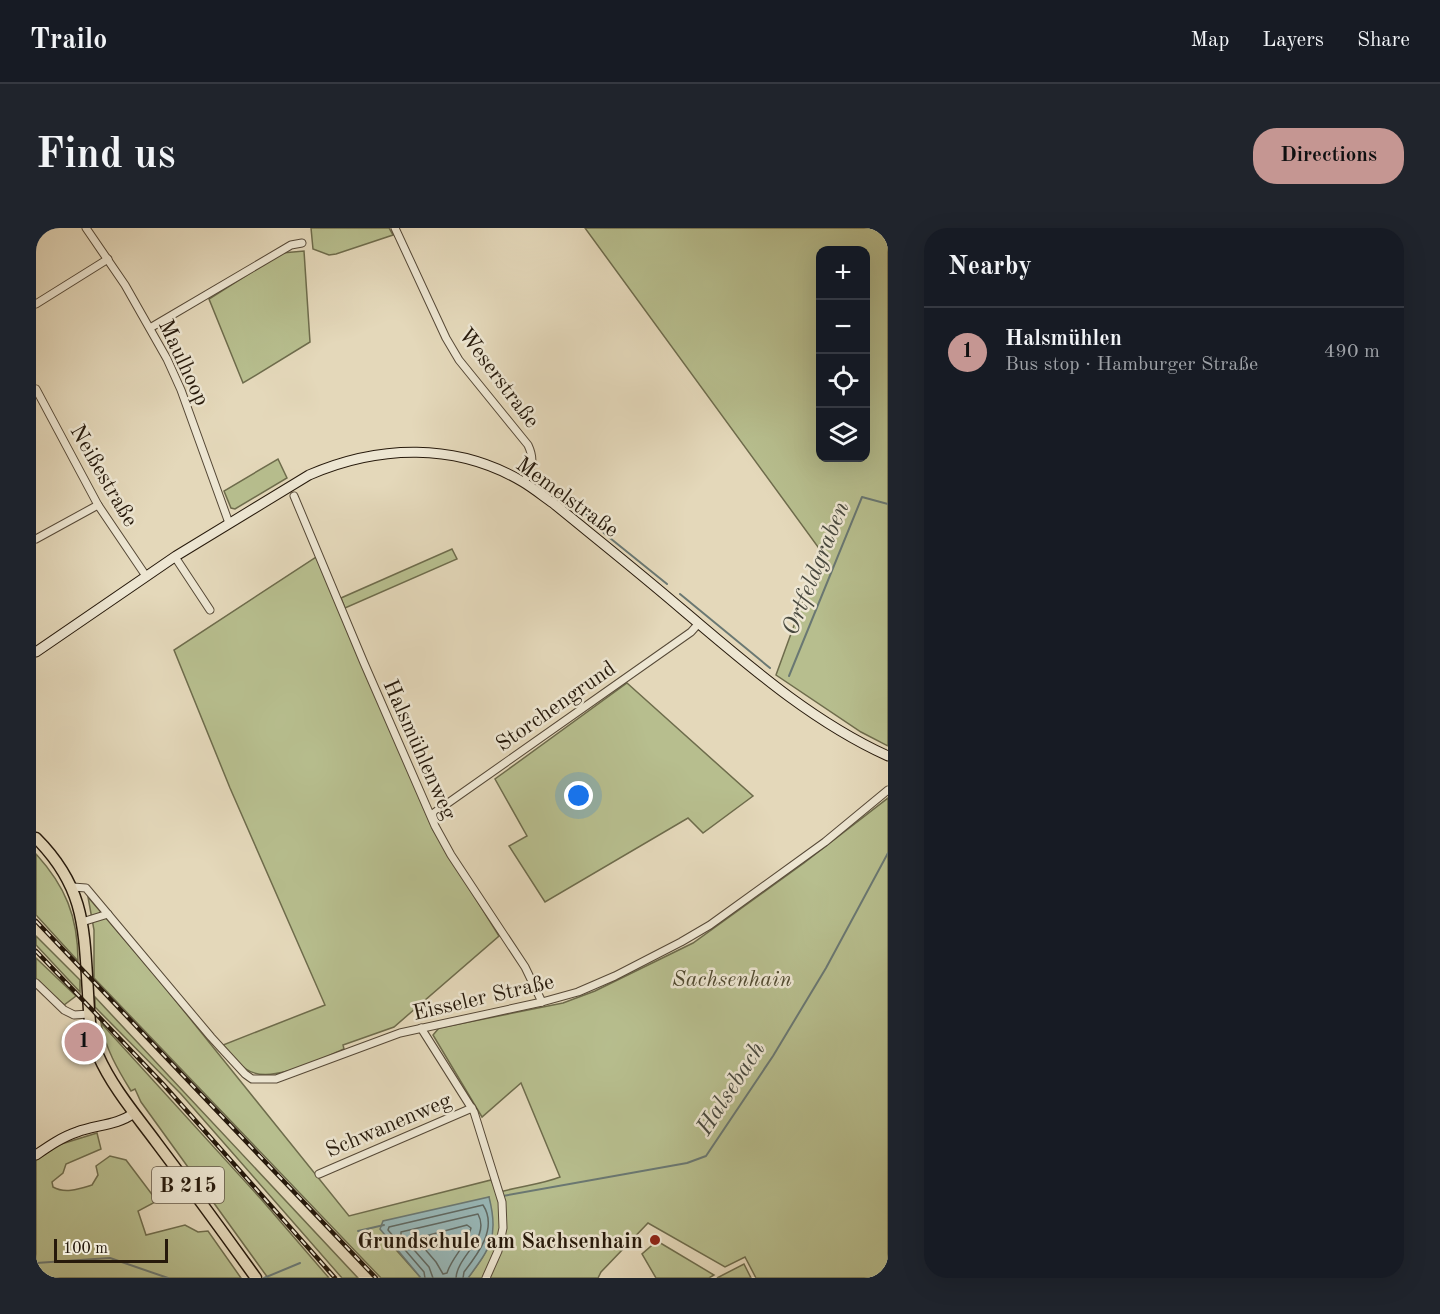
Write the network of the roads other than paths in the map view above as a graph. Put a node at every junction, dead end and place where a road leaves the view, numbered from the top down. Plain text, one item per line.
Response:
1 (86, 228) edge
2 (395, 228) edge
3 (302, 243) dead end
4 (108, 259) junction
5 (36, 304) edge
6 (150, 328) junction
7 (36, 389) edge
8 (524, 482) junction
9 (294, 496) dead end
10 (98, 505) junction
11 (229, 523) junction
12 (36, 539) edge
13 (175, 557) junction
14 (146, 576) junction
15 (210, 610) dead end
16 (699, 623) junction
17 (36, 652) edge
18 (888, 756) edge
19 (888, 790) edge
20 (431, 815) junction
21 (36, 838) edge
22 (73, 887) junction
23 (108, 914) junction
24 (82, 922) junction
25 (36, 983) edge
26 (542, 1002) junction
27 (89, 1014) junction
28 (421, 1028) junction
29 (472, 1108) junction
30 (134, 1113) junction
31 (36, 1155) edge
32 (319, 1174) dead end
33 (255, 1277) edge
34 (486, 1278) edge

1 - 4 street, Maulhoop
2 - 8 street, Weserstraße
3 - 6 street
4 - 5 street
4 - 6 street, Maulhoop
6 - 11 street, Maulhoop
7 - 10 street, Neißestraße
8 - 11 street, Memelstraße
8 - 16 street, Memelstraße
9 - 20 street, Halsmühlenweg
10 - 12 street
10 - 14 street, Neißestraße
11 - 13 street, Memelstraße
13 - 14 street, Memelstraße
13 - 15 street
14 - 17 street, Memelstraße
16 - 18 street, Memelstraße
16 - 20 street, Storchengrund
19 - 26 street, Eisseler Straße
20 - 26 street, Halsmühlenweg
21 - 22 main road, B 215
22 - 23 street, Eisseler Straße
22 - 24 main road, B 215
23 - 24 street
23 - 28 street, Eisseler Straße
24 - 27 main road, B 215
25 - 27 street
26 - 28 street, Eisseler Straße
27 - 30 main road, B 215
28 - 29 street
29 - 32 street, Schwanenweg
29 - 34 street
30 - 31 street
30 - 33 main road, B 215

